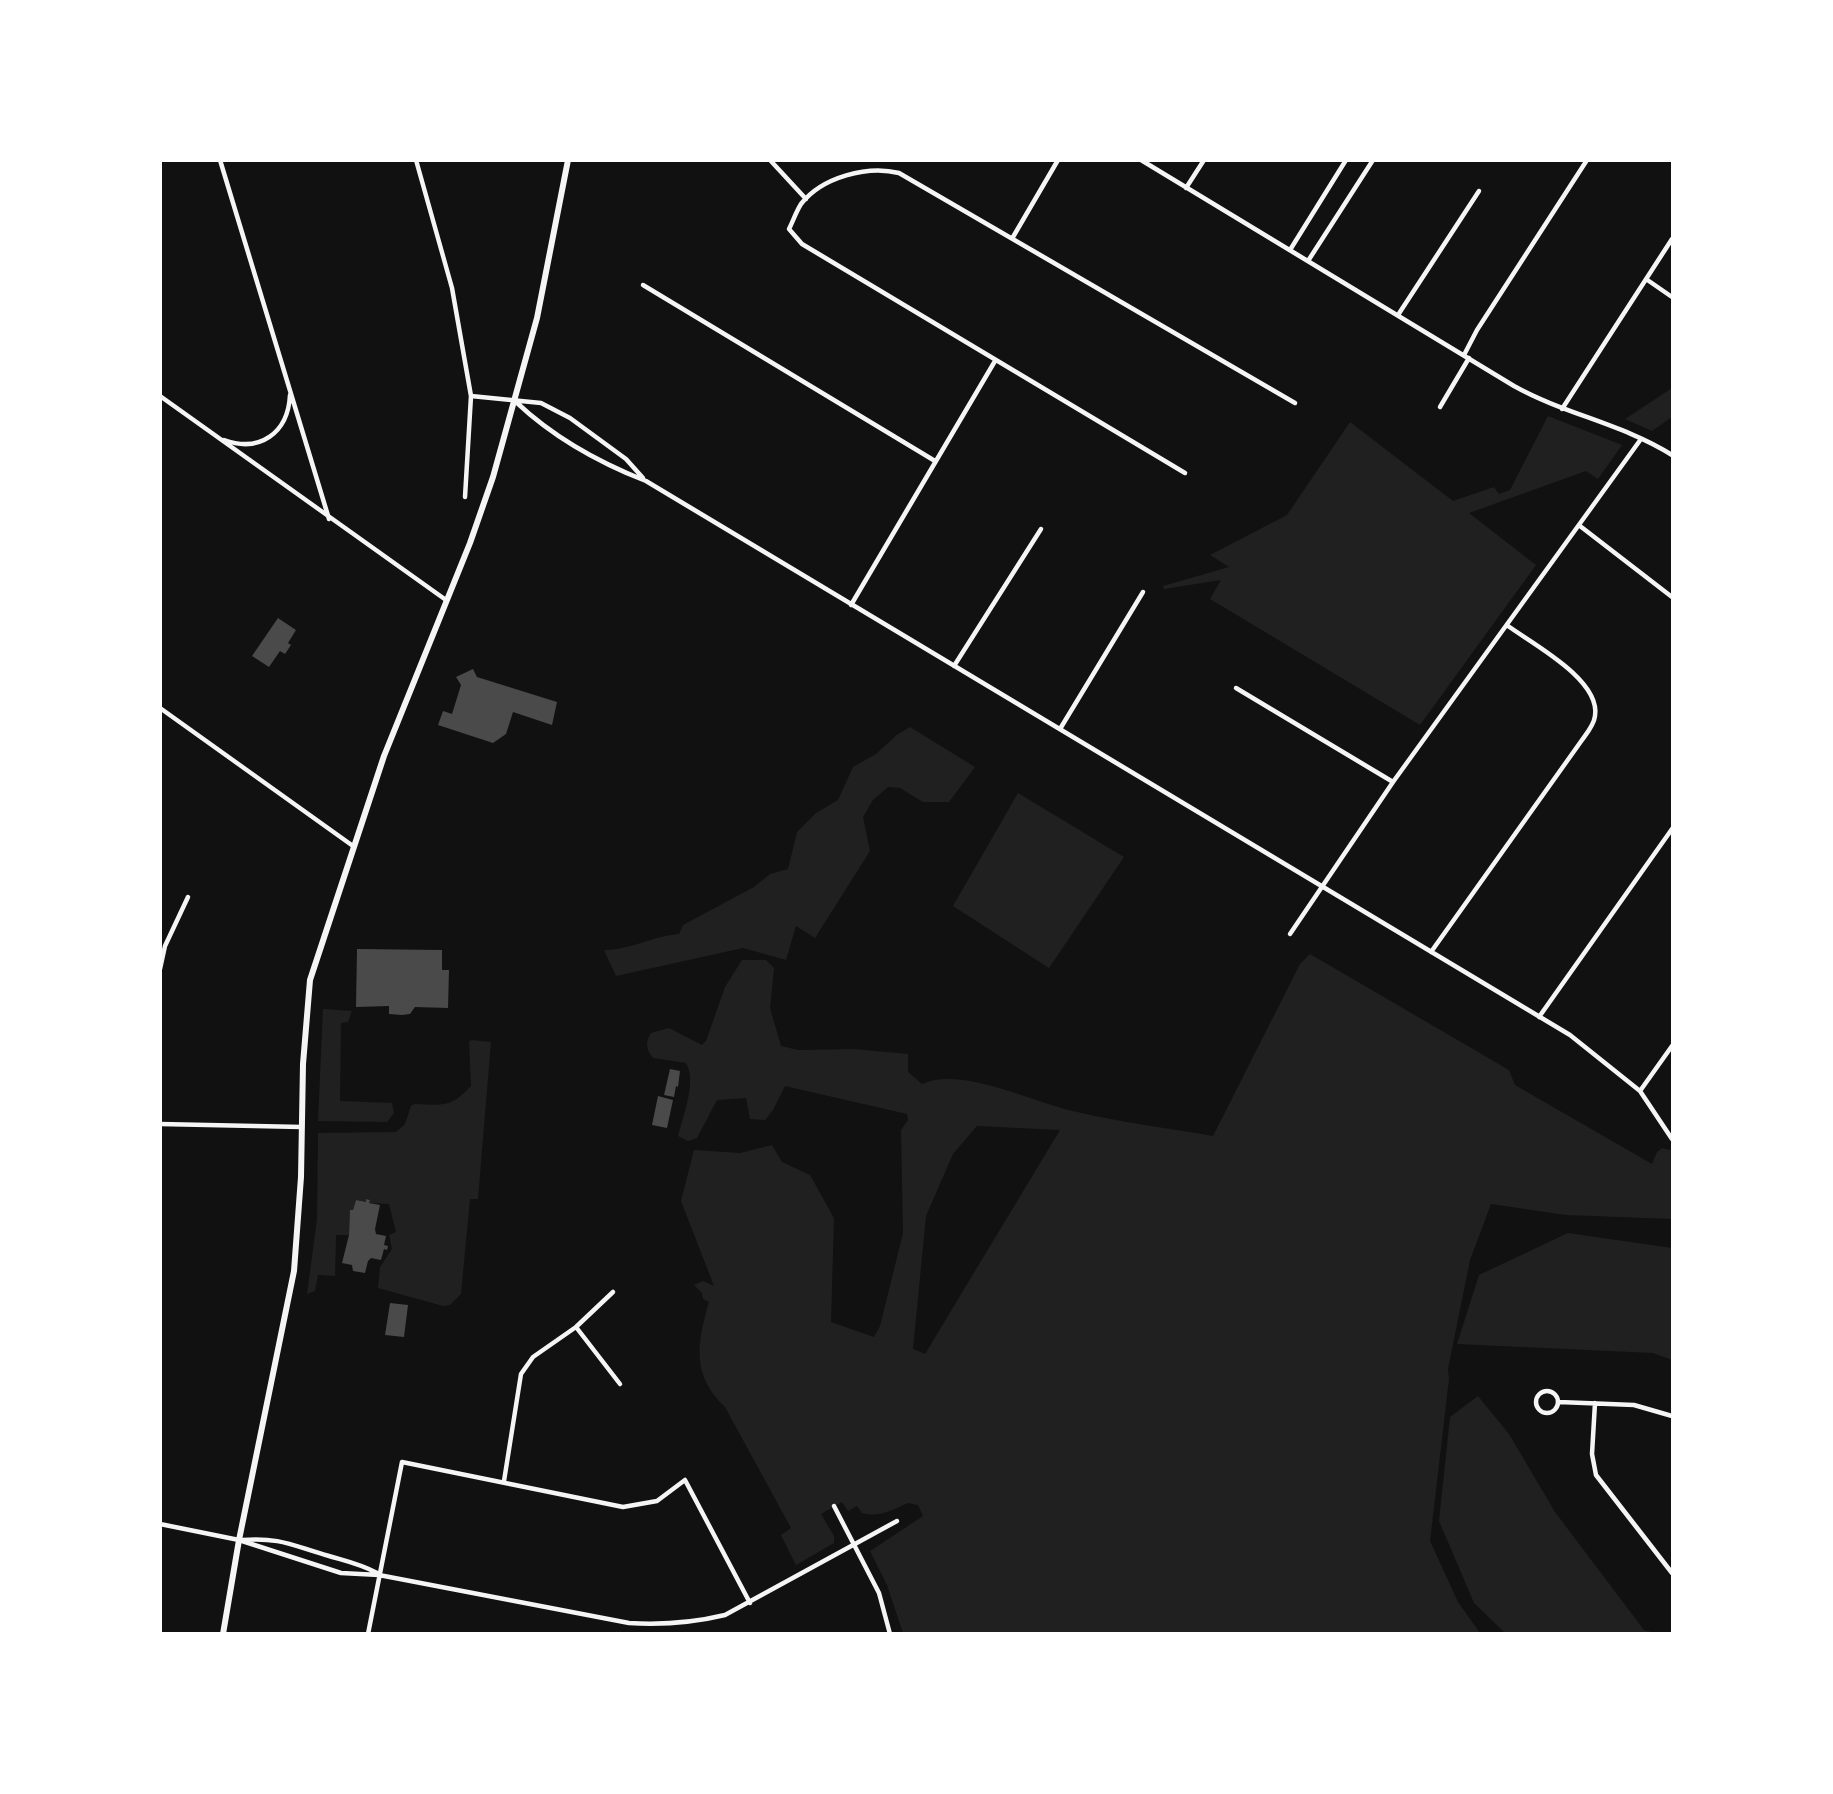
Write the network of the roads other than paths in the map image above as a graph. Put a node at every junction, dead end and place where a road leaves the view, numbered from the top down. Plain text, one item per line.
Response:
1 (220, 160) edge
2 (416, 160) edge
3 (568, 160) edge
4 (770, 160) edge
5 (1058, 160) edge
6 (1141, 160) edge
7 (1204, 160) edge
8 (1346, 160) edge
9 (1373, 160) edge
10 (1587, 160) edge
11 (1186, 188) junction
12 (1479, 191) dead end
13 (806, 199) junction
14 (1013, 237) junction
15 (1672, 239) edge
16 (1290, 250) junction
17 (1308, 261) junction
18 (1646, 279) junction
19 (643, 285) dead end
20 (1672, 297) edge
21 (1398, 315) junction
22 (1464, 355) junction
23 (1469, 358) junction
24 (995, 361) junction
25 (290, 392) junction
26 (160, 396) edge
27 (471, 396) junction
28 (516, 402) junction
29 (1295, 403) dead end
30 (1440, 407) dead end
31 (1562, 409) junction
32 (219, 438) junction
33 (1641, 439) junction
34 (1672, 455) edge
35 (935, 460) junction
36 (1185, 473) dead end
37 (646, 481) junction
38 (465, 497) dead end
39 (329, 519) junction
40 (1580, 526) junction
41 (1041, 529) dead end
42 (1143, 592) dead end
43 (1672, 597) edge
44 (446, 600) junction
45 (851, 604) junction
46 (1508, 626) junction
47 (954, 666) junction
48 (1236, 688) dead end
49 (160, 708) edge
50 (1060, 729) junction
51 (1393, 782) junction
52 (1672, 828) edge
53 (353, 846) junction
54 (1320, 887) junction
55 (188, 897) dead end
56 (1290, 934) dead end
57 (1431, 952) junction
58 (160, 969) edge
59 (1539, 1017) junction
60 (1672, 1046) edge
61 (1640, 1091) junction
62 (160, 1124) edge
63 (302, 1127) junction
64 (1672, 1139) edge
65 (613, 1292) dead end
66 (576, 1327) junction
67 (620, 1384) dead end
68 (1559, 1402) junction
69 (1595, 1403) junction
70 (1672, 1416) edge
71 (504, 1481) junction
72 (834, 1506) dead end
73 (897, 1521) dead end
74 (160, 1524) edge
75 (239, 1540) junction
76 (853, 1546) junction
77 (1672, 1573) edge
78 (380, 1575) junction
79 (750, 1603) junction
80 (223, 1634) edge
81 (368, 1634) edge
82 (890, 1634) edge

1 - 25 street
2 - 27 street
3 - 28 main road
4 - 13 street
5 - 14 street
6 - 11 street
7 - 11 street
8 - 16 street
9 - 17 street
10 - 22 street
11 - 16 street
12 - 21 street
13 - 14 street
13 - 24 street
14 - 29 street
15 - 18 street
16 - 17 street
17 - 21 street
18 - 20 street
18 - 31 street
19 - 35 street
21 - 22 street
22 - 23 street
23 - 30 street
23 - 31 street
24 - 35 street
24 - 36 street
25 - 32 street
25 - 39 street
26 - 32 street
27 - 28 street
27 - 38 street
28 - 37 street
28 - 37 street
28 - 44 main road
31 - 33 street
32 - 39 street
33 - 34 street
33 - 40 street
35 - 45 street
37 - 45 street
39 - 44 street
40 - 43 street
40 - 46 street
41 - 47 street
42 - 50 street
44 - 53 main road
45 - 47 street
46 - 51 street
46 - 57 street
47 - 50 street
48 - 51 street
49 - 53 street
50 - 54 street
51 - 54 street
52 - 59 street
53 - 63 main road
54 - 56 street
54 - 57 street
55 - 58 street
57 - 59 street
59 - 61 street
60 - 61 street
61 - 64 street
62 - 63 street
63 - 75 main road
65 - 66 street
66 - 67 street
66 - 71 street
68 - 68 street
68 - 69 street
69 - 70 street
69 - 77 street
71 - 78 street
71 - 79 street
72 - 76 street
73 - 76 street
74 - 75 street
75 - 78 street
75 - 78 street
75 - 80 main road
76 - 79 street
76 - 82 street
78 - 79 street
78 - 81 street

